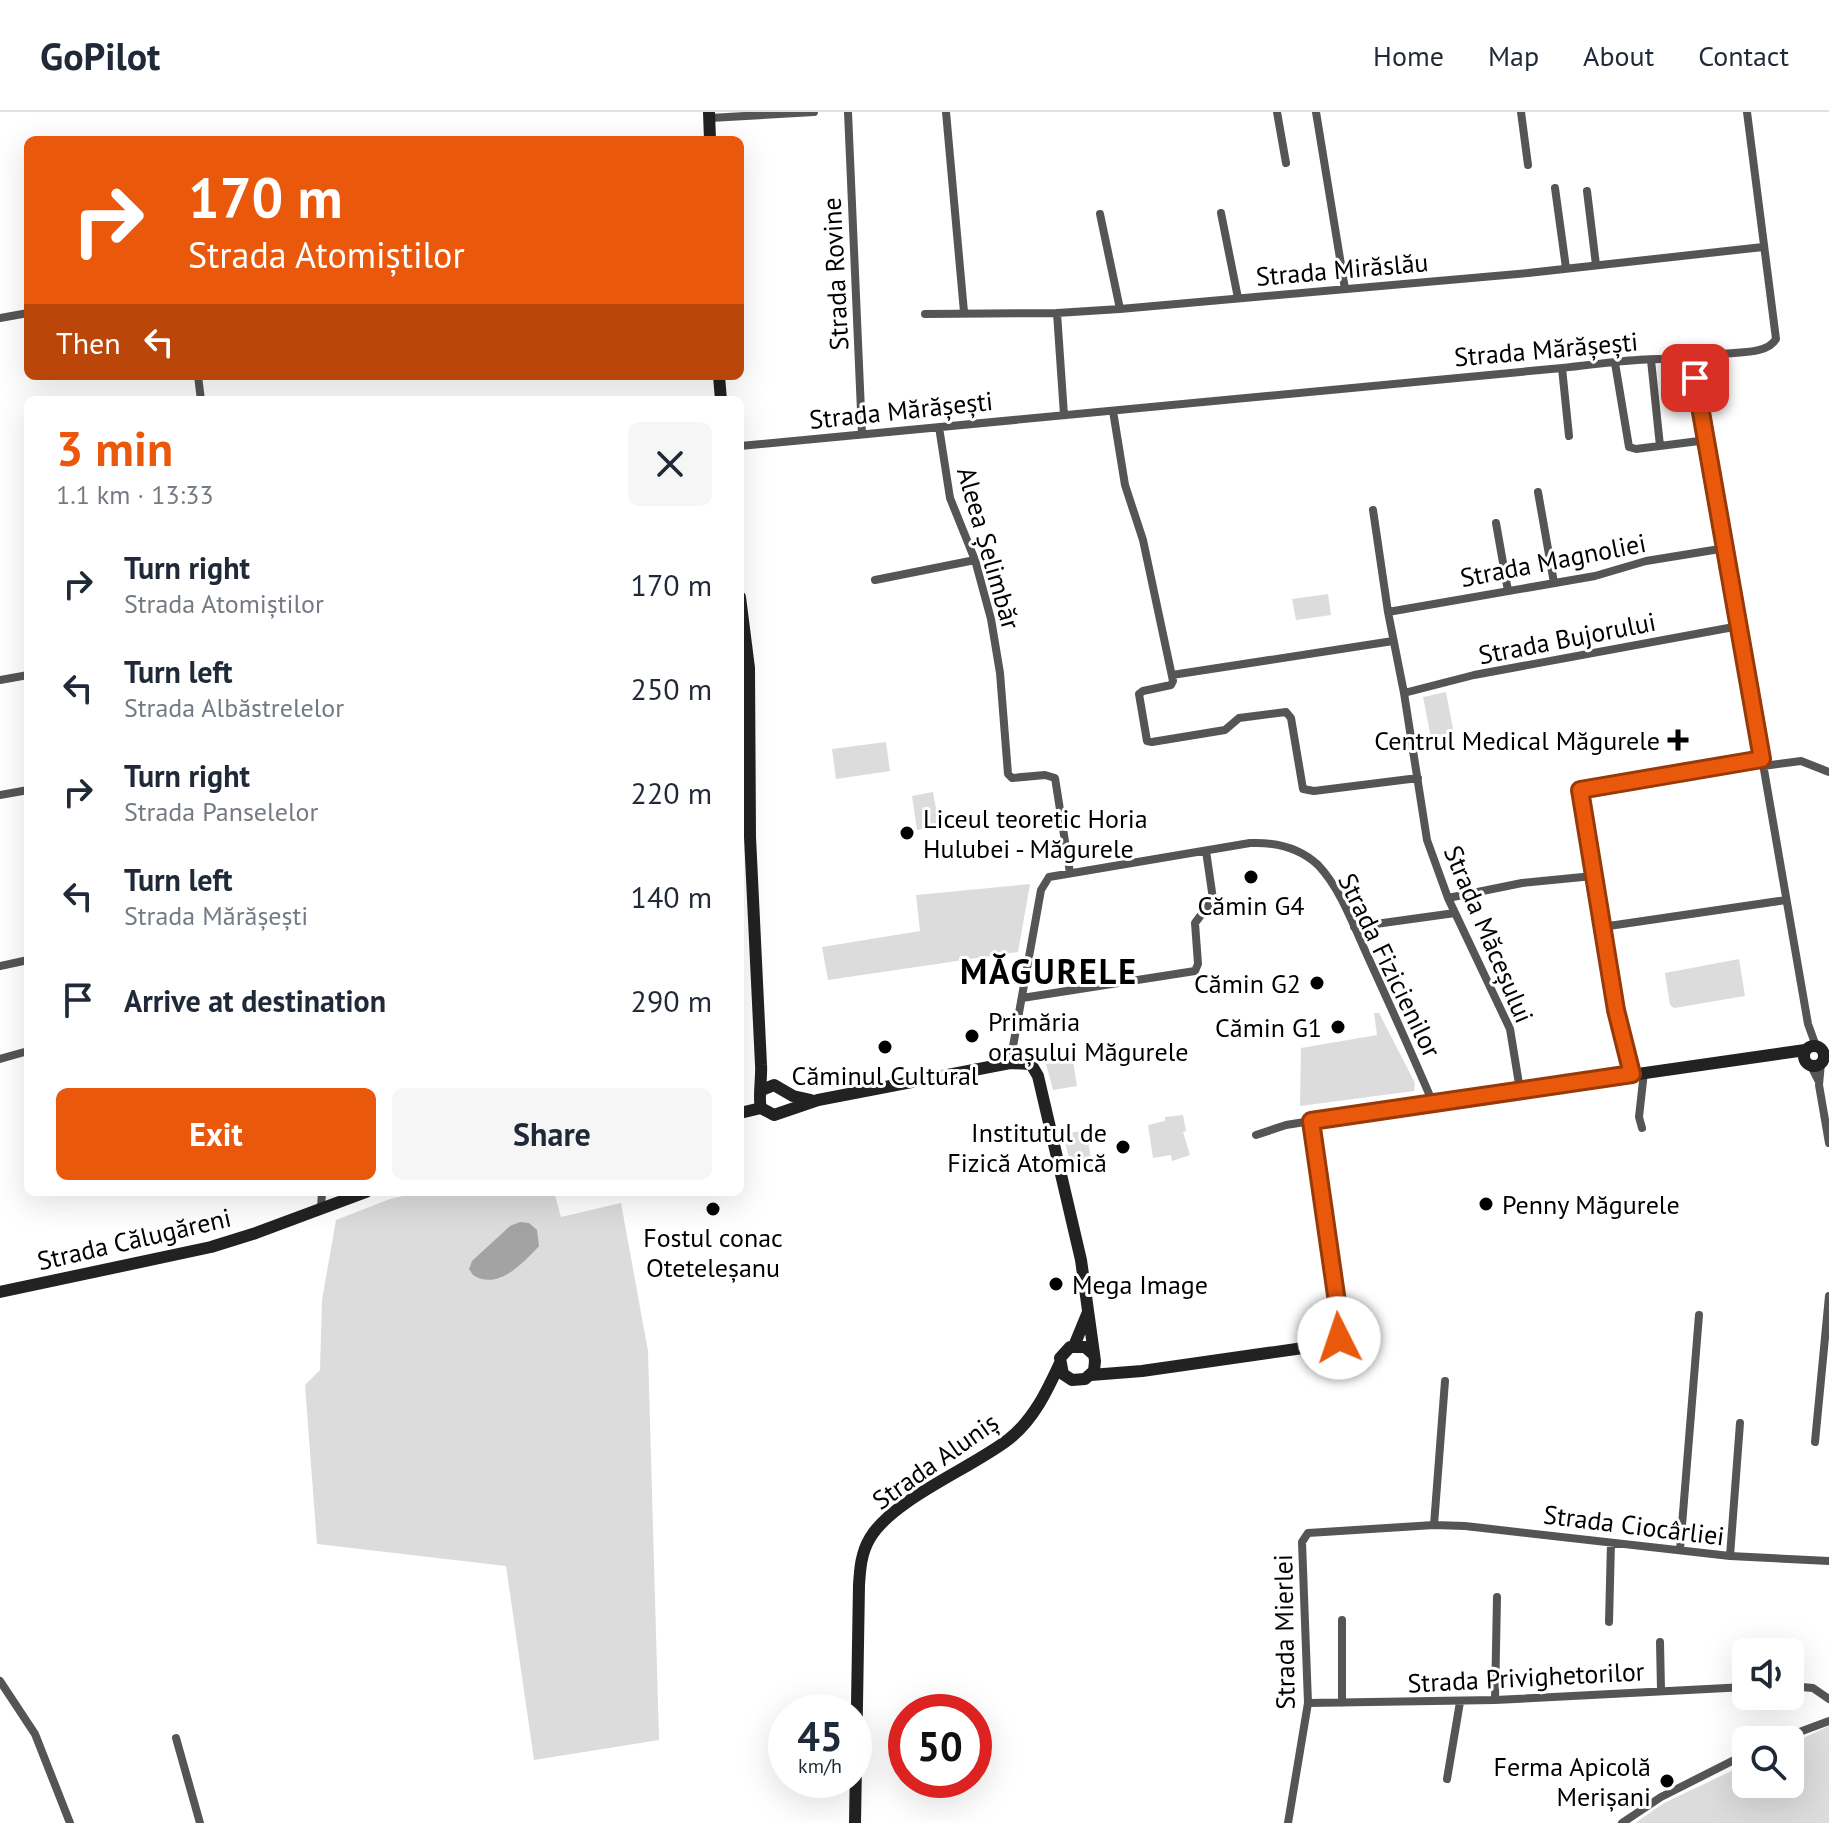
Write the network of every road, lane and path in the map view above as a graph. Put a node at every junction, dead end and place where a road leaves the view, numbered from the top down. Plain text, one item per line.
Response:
1 (814, 112) edge
2 (848, 112) edge
3 (946, 112) edge
4 (1277, 112) edge
5 (1316, 112) edge
6 (1521, 112) edge
7 (1747, 112) edge
8 (710, 115) edge
9 (710, 136) edge
10 (1286, 163) dead end
11 (1528, 165) dead end
12 (1555, 188) dead end
13 (1587, 191) dead end
14 (1221, 213) dead end
15 (1100, 214) dead end
16 (1763, 247) junction
17 (1596, 265) junction
18 (1566, 268) junction
19 (1345, 289) junction
20 (1238, 298) junction
21 (1120, 309) junction
22 (964, 312) junction
23 (1057, 313) junction
24 (24, 314) edge
25 (925, 314) dead end
26 (0, 318) edge
27 (1651, 360) junction
28 (1615, 363) junction
29 (1685, 365) junction
30 (1562, 368) junction
31 (1113, 411) junction
32 (1064, 415) junction
33 (939, 427) junction
34 (862, 434) junction
35 (1569, 436) dead end
36 (1707, 440) junction
37 (744, 446) edge
38 (1660, 446) junction
39 (1538, 492) dead end
40 (1373, 510) dead end
41 (1496, 523) dead end
42 (1726, 548) junction
43 (975, 560) junction
44 (875, 580) dead end
45 (1554, 583) junction
46 (1508, 591) junction
47 (1388, 612) junction
48 (1739, 626) junction
49 (744, 629) edge
50 (1393, 641) junction
51 (1172, 675) junction
52 (24, 676) edge
53 (0, 680) edge
54 (1404, 693) junction
55 (1762, 763) junction
56 (1829, 772) edge
57 (1418, 778) junction
58 (24, 791) edge
59 (0, 795) edge
60 (1206, 851) junction
61 (1070, 873) junction
62 (1593, 876) junction
63 (1448, 898) junction
64 (1786, 900) junction
65 (1455, 913) junction
66 (1354, 927) junction
67 (1602, 927) junction
68 (24, 961) edge
69 (0, 966) edge
70 (1022, 998) junction
71 (24, 1052) edge
72 (1816, 1054) edge
73 (0, 1059) edge
74 (1010, 1063) junction
75 (1638, 1073) junction
76 (774, 1089) junction
77 (1520, 1090) junction
78 (818, 1100) junction
79 (1433, 1103) junction
80 (761, 1108) junction
81 (783, 1111) junction
82 (744, 1112) edge
83 (1311, 1121) junction
84 (1642, 1128) dead end
85 (1256, 1135) dead end
86 (1829, 1143) edge
87 (322, 1196) edge
88 (355, 1196) edge
89 (321, 1208) junction
90 (0, 1292) edge
91 (1829, 1296) edge
92 (1089, 1309) junction
93 (1699, 1315) dead end
94 (1074, 1346) junction
95 (1060, 1363) junction
96 (1093, 1365) junction
97 (1075, 1381) junction
98 (1445, 1381) dead end
99 (1045, 1394) junction
100 (1740, 1423) dead end
101 (1815, 1442) dead end
102 (1434, 1525) junction
103 (1305, 1535) joint
104 (1611, 1543) junction
105 (1680, 1550) junction
106 (1730, 1556) junction
107 (1829, 1561) edge
108 (1497, 1597) dead end
109 (1342, 1620) dead end
110 (1609, 1622) dead end
111 (1660, 1642) dead end
112 (0, 1681) edge
113 (1732, 1687) edge
114 (1804, 1687) edge
115 (1661, 1690) junction
116 (1829, 1699) edge
117 (1495, 1700) junction
118 (1460, 1702) junction
119 (1308, 1703) junction
120 (1342, 1703) junction
121 (1829, 1721) edge
122 (1804, 1730) edge
123 (176, 1738) dead end
124 (1732, 1761) edge
125 (1447, 1779) dead end
126 (70, 1823) edge
127 (200, 1823) edge
128 (855, 1823) edge
129 (1288, 1823) edge
130 (1622, 1823) edge

1 - 8 street
2 - 34 street, Strada Rovine
3 - 22 street
4 - 10 street
5 - 19 street
6 - 11 street
7 - 16 street
8 - 9 main road
12 - 18 street
13 - 17 street
14 - 20 street
15 - 21 street
16 - 17 street, Strada Mirăslău
16 - 29 street
17 - 18 street, Strada Mirăslău
18 - 19 street, Strada Mirăslău
19 - 20 street, Strada Mirăslău
20 - 21 street, Strada Mirăslău
21 - 23 street, Strada Mirăslău
22 - 23 street, Strada Mirăslău
22 - 25 street, Strada Mirăslău
23 - 32 street
24 - 26 street
27 - 28 street, Strada Mărășești
27 - 29 street, Strada Mărășești
27 - 38 street
28 - 30 street, Strada Mărășești
28 - 38 street
29 - 36 street
30 - 31 street, Strada Mărășești
30 - 35 street
31 - 32 street, Strada Mărășești
31 - 51 street
32 - 33 street, Strada Mărășești
33 - 34 street, Strada Mărășești
33 - 43 street, Aleea Șelimbăr
34 - 37 street, Strada Mărășești
36 - 38 street
36 - 42 street
39 - 45 street
40 - 47 street, Strada Măceșului
41 - 46 street
42 - 45 street, Strada Magnoliei
42 - 48 street
43 - 44 street
43 - 61 street, Aleea Șelimbăr
45 - 46 street, Strada Magnoliei
46 - 47 street, Strada Magnoliei
47 - 50 street, Strada Măceșului
48 - 54 street, Strada Bujorului
48 - 55 street
49 - 76 main road
50 - 51 street
50 - 54 street, Strada Măceșului
51 - 57 street
52 - 53 street
54 - 57 street, Strada Măceșului
55 - 56 street
55 - 62 street
55 - 64 street
57 - 63 street, Strada Măceșului
58 - 59 street
60 - 61 street, Strada Fizicienilor
60 - 66 street, Strada Fizicienilor
60 - 70 street
61 - 70 street, Strada Fizicienilor
62 - 63 street
62 - 67 street
63 - 65 street, Strada Măceșului
64 - 67 street
64 - 72 street
65 - 66 street
65 - 77 street, Strada Măceșului
66 - 79 street, Strada Fizicienilor
67 - 75 street
68 - 69 street
70 - 74 street, Strada Fizicienilor
71 - 73 street
72 - 75 main road
72 - 86 street
74 - 78 main road
74 - 92 main road
75 - 77 main road
75 - 84 street
76 - 78 main road
76 - 80 main road
76 - 81 main road
77 - 79 main road
78 - 81 main road
79 - 83 main road
80 - 81 main road
80 - 82 main road
83 - 85 street
83 - 96 main road
87 - 89 street
88 - 89 main road, Strada Călugăreni
89 - 90 main road, Strada Călugăreni
91 - 101 street
92 - 94 main road
92 - 96 main road
93 - 105 street
94 - 95 main road
94 - 96 main road
95 - 97 main road
95 - 99 main road, Strada Aluniș
96 - 97 main road
97 - 99 main road
98 - 102 street
99 - 128 main road, Strada Aluniș
100 - 106 street
102 - 103 street, Strada Ciocârliei
102 - 104 street, Strada Ciocârliei
103 - 119 street, Strada Mierlei
104 - 105 street, Strada Ciocârliei
104 - 110 street
105 - 106 street, Strada Ciocârliei
106 - 107 street, Strada Ciocârliei
108 - 117 street
109 - 120 street
111 - 115 street
112 - 126 street
113 - 115 street, Strada Privighetorilor
114 - 116 street
115 - 117 street, Strada Privighetorilor
117 - 118 street, Strada Privighetorilor
118 - 120 street, Strada Privighetorilor
118 - 125 street
119 - 120 street, Strada Privighetorilor
119 - 129 street, Strada Mierlei
121 - 122 street
123 - 127 street
124 - 130 street

